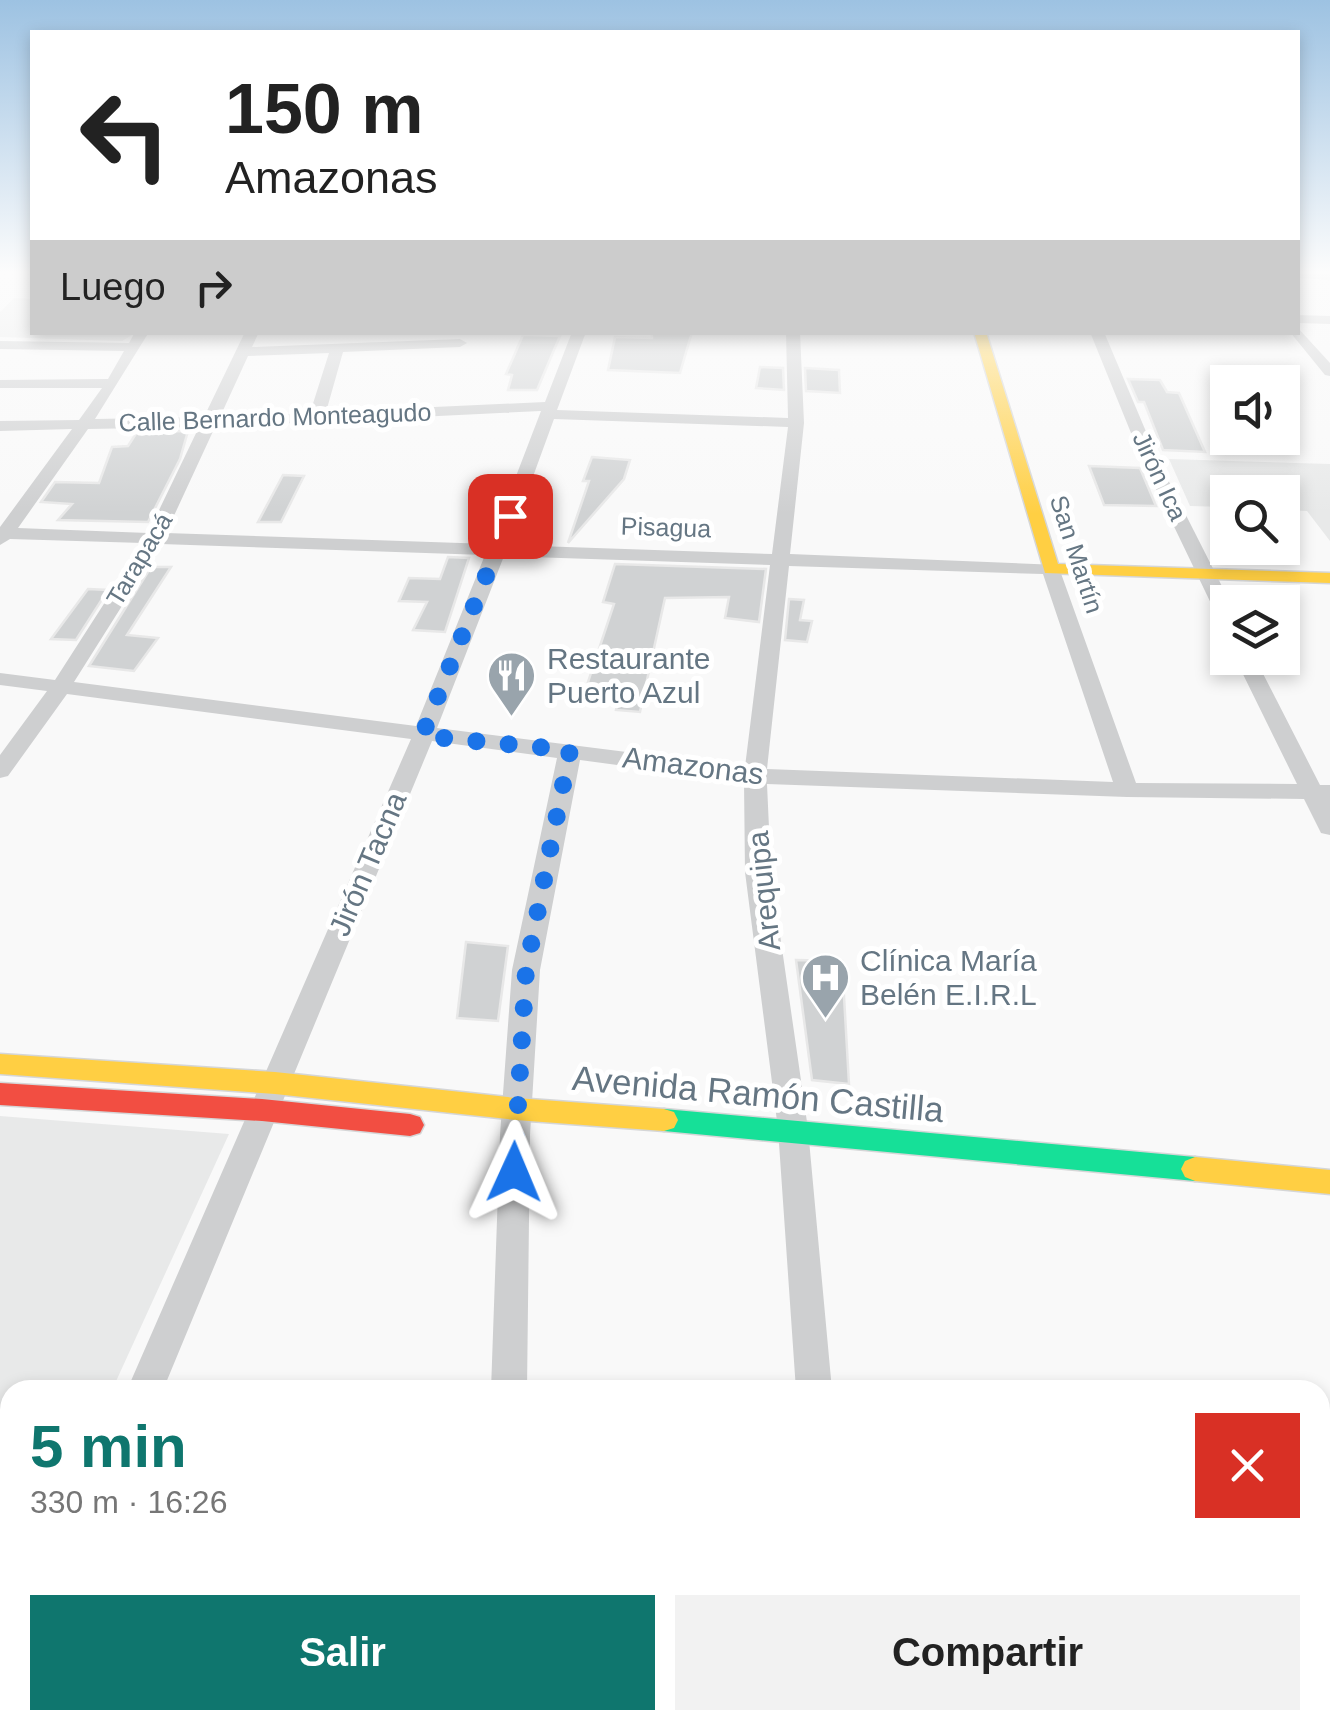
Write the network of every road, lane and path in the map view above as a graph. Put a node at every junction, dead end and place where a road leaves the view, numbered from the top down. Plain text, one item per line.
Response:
1 (243, 352) edge
2 (131, 353) edge
3 (336, 353) edge
4 (571, 353) edge
5 (794, 353) edge
6 (986, 353) edge
7 (1106, 353) edge
8 (113, 383) junction
9 (0, 384) edge
10 (548, 410) junction
11 (317, 415) junction
12 (212, 422) junction
13 (82, 424) junction
14 (796, 424) junction
15 (0, 426) edge
16 (2, 535) edge
17 (154, 540) junction
18 (500, 548) junction
19 (783, 558) junction
20 (1051, 569) junction
21 (1207, 572) junction
22 (1330, 578) edge
23 (1213, 585) edge
24 (1253, 675) edge
25 (0, 680) edge
26 (60, 688) junction
27 (422, 736) junction
28 (570, 750) junction
29 (0, 771) edge
30 (755, 776) junction
31 (1127, 790) junction
32 (1322, 792) edge
33 (1330, 827) edge
34 (0, 1064) edge
35 (276, 1082) junction
36 (0, 1094) edge
37 (262, 1110) junction
38 (437, 1128) dead end
39 (515, 1128) junction
40 (785, 1146) junction
41 (982, 1173) dead end
42 (1330, 1182) edge
43 (150, 1380) edge
44 (509, 1380) edge
45 (813, 1380) edge

1 - 12 street, Tarapacá
2 - 8 street
3 - 11 street
4 - 10 street, Jirón Tacna
5 - 14 street, Arequipa
6 - 20 main road, San Martín
7 - 21 street, Jirón Ica
8 - 9 street
8 - 13 street
10 - 11 street, Calle Bernardo Monteagudo
10 - 14 street, Calle Bernardo Monteagudo
10 - 18 street, Jirón Tacna
11 - 12 street, Calle Bernardo Monteagudo
12 - 13 street, Calle Bernardo Monteagudo
12 - 17 street, Tarapacá
13 - 15 street, Calle Bernardo Monteagudo
13 - 16 street
14 - 19 street, Arequipa
16 - 17 street, Pisagua
17 - 18 street, Pisagua
17 - 26 street, Tarapacá
18 - 19 street, Pisagua
18 - 27 street, Jirón Tacna
19 - 20 street, Pisagua
19 - 30 street, Arequipa
20 - 21 main road, Pisagua
20 - 31 street, San Martín
21 - 22 main road, Pisagua
21 - 23 street, Jirón Ica
24 - 32 street
25 - 26 street, Amazonas
26 - 27 street, Amazonas
26 - 29 street, Tarapacá
27 - 28 street, Amazonas
27 - 35 street, Jirón Tacna
28 - 30 street, Amazonas
28 - 39 street
30 - 31 street, Amazonas
30 - 40 street, Arequipa
31 - 32 street, Amazonas
32 - 33 street
34 - 35 main road, Avenida Ramón Castilla
35 - 37 street, Jirón Tacna
35 - 39 main road, Avenida Ramón Castilla
36 - 37 main road
37 - 38 main road
37 - 43 street, Jirón Tacna
39 - 40 main road, Avenida Ramón Castilla
39 - 44 street
40 - 41 main road, Avenida Ramón Castilla
40 - 42 main road, Avenida Ramón Castilla
40 - 45 street, Arequipa

